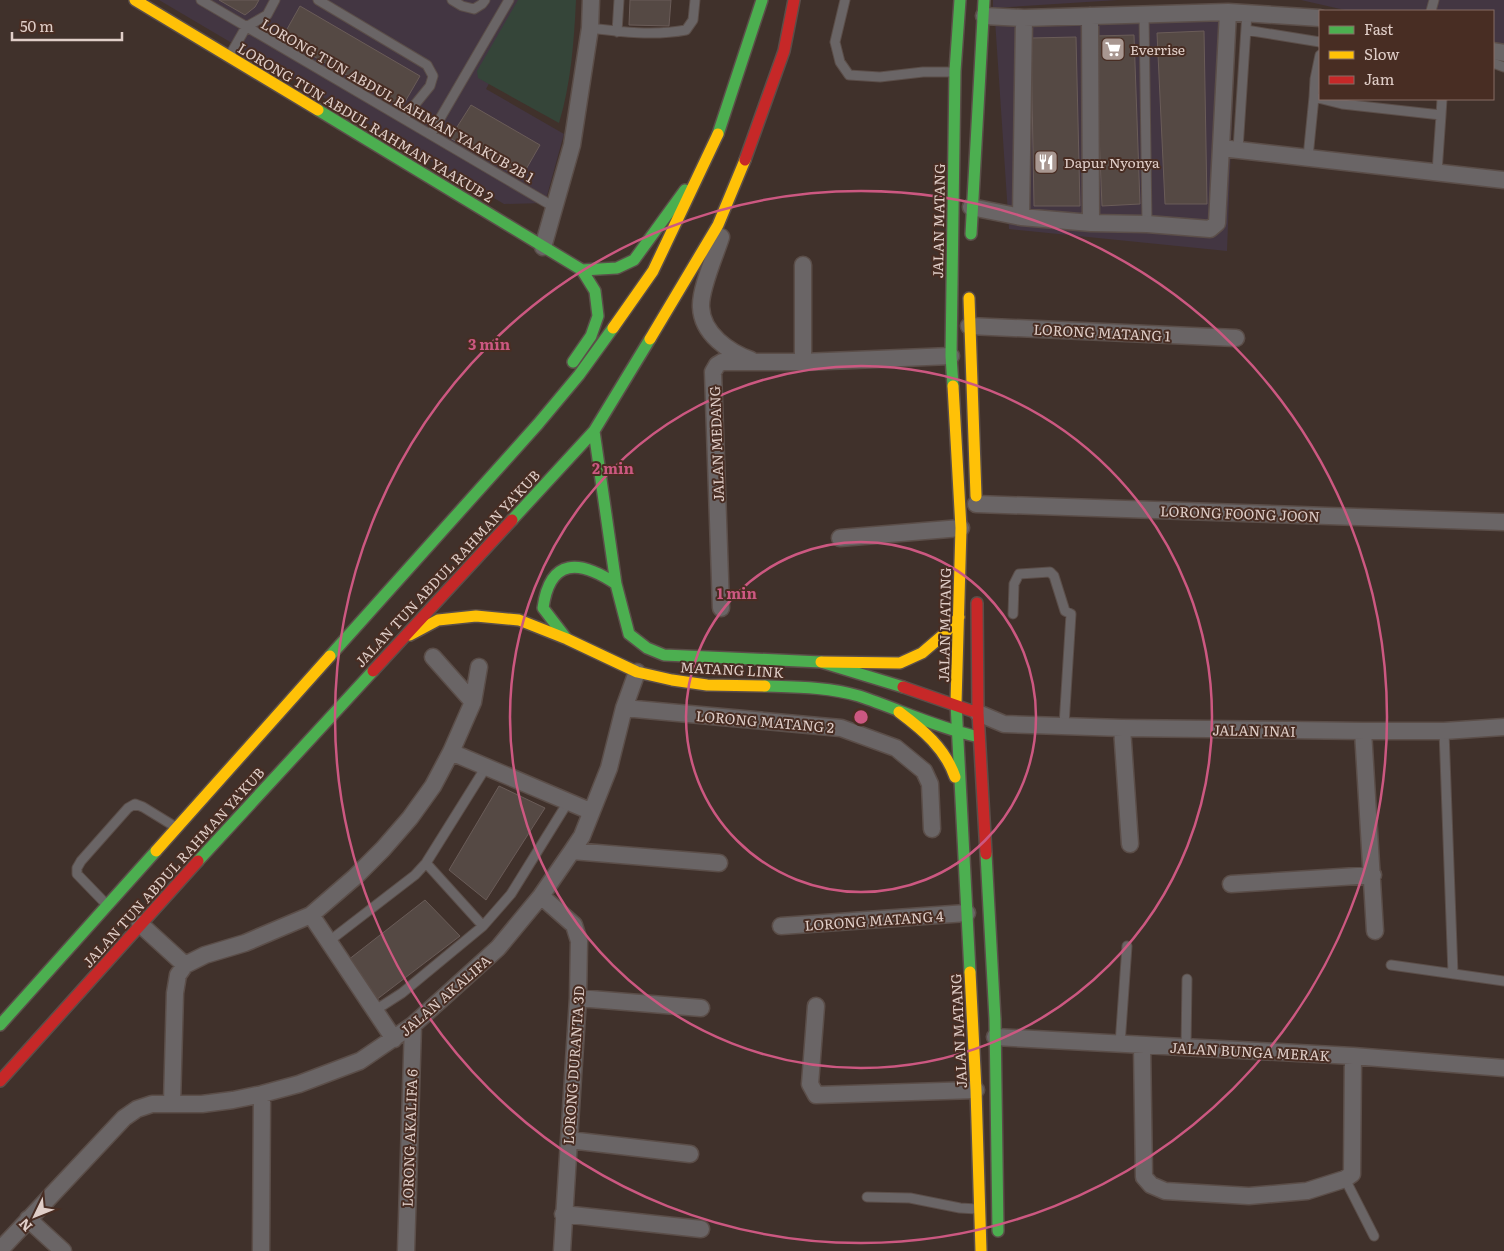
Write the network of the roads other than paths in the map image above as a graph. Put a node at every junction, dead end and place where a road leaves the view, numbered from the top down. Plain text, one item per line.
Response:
1 (134, 0) edge
2 (202, 0) edge
3 (275, 0) edge
4 (318, 0) edge
5 (452, 0) edge
6 (485, 0) edge
7 (509, 0) edge
8 (591, 0) edge
9 (619, 0) edge
10 (695, 0) edge
11 (762, 0) edge
12 (794, 0) edge
13 (845, 0) edge
14 (960, 0) edge
15 (984, 8) edge
16 (1228, 12) junction
17 (1247, 13) junction
18 (1144, 14) junction
19 (1090, 16) junction
20 (1024, 18) junction
21 (1319, 18) edge
22 (246, 27) junction
23 (590, 28) junction
24 (1246, 30) junction
25 (617, 32) junction
26 (1319, 42) edge
27 (229, 57) junction
28 (1319, 60) edge
29 (955, 72) junction
30 (1314, 97) junction
31 (1319, 98) edge
32 (1326, 100) edge
33 (1442, 100) edge
34 (1441, 115) junction
35 (404, 118) junction
36 (431, 134) junction
37 (1221, 148) junction
38 (1238, 149) junction
39 (1308, 157) junction
40 (1437, 172) junction
41 (701, 174) junction
42 (1504, 179) edge
43 (554, 207) junction
44 (971, 207) junction
45 (1020, 217) junction
46 (1091, 223) junction
47 (1147, 224) junction
48 (718, 225) junction
49 (543, 246) junction
50 (970, 247) dead end
51 (803, 265) dead end
52 (582, 270) junction
53 (970, 286) dead end
54 (969, 326) junction
55 (1236, 338) dead end
56 (950, 356) junction
57 (804, 362) junction
58 (760, 363) junction
59 (538, 424) junction
60 (594, 431) junction
61 (976, 509) joint
62 (1504, 522) edge
63 (960, 528) junction
64 (840, 538) dead end
65 (616, 584) junction
66 (977, 593) dead end
67 (722, 608) dead end
68 (1014, 614) dead end
69 (960, 618) junction
70 (402, 639) junction
71 (568, 639) junction
72 (433, 657) dead end
73 (821, 662) junction
74 (479, 667) dead end
75 (637, 672) junction
76 (473, 702) junction
77 (956, 706) junction
78 (624, 708) junction
79 (899, 712) junction
80 (978, 712) junction
81 (1004, 724) junction
82 (1064, 725) junction
83 (1504, 726) edge
84 (1122, 728) junction
85 (1363, 731) junction
86 (1444, 731) junction
87 (957, 732) junction
88 (979, 736) junction
89 (451, 752) junction
90 (486, 767) junction
91 (960, 795) junction
92 (568, 802) junction
93 (590, 811) junction
94 (176, 827) junction
95 (932, 829) dead end
96 (1130, 844) dead end
97 (572, 851) junction
98 (426, 863) junction
99 (719, 863) dead end
100 (1373, 875) junction
101 (1231, 884) dead end
102 (540, 896) junction
103 (108, 906) junction
104 (967, 913) junction
105 (311, 915) junction
106 (140, 924) junction
107 (484, 926) junction
108 (781, 926) dead end
109 (1375, 931) dead end
110 (328, 942) junction
111 (1127, 946) dead end
112 (185, 964) junction
113 (1391, 965) dead end
114 (1452, 974) junction
115 (1188, 979) dead end
116 (1504, 981) edge
117 (578, 998) junction
118 (816, 1006) dead end
119 (701, 1008) dead end
120 (374, 1011) junction
121 (0, 1025) edge
122 (413, 1025) junction
123 (995, 1037) junction
124 (394, 1039) junction
125 (1120, 1044) junction
126 (1142, 1045) junction
127 (1186, 1048) junction
128 (1353, 1056) junction
129 (1504, 1068) edge
130 (0, 1081) edge
131 (976, 1090) junction
132 (262, 1094) junction
133 (172, 1104) junction
134 (569, 1140) junction
135 (690, 1154) dead end
136 (1346, 1179) junction
137 (867, 1197) dead end
138 (980, 1210) junction
139 (564, 1214) junction
140 (28, 1219) junction
141 (702, 1228) dead end
142 (1374, 1236) dead end
143 (998, 1241) dead end
144 (0, 1250) edge
145 (63, 1251) edge
146 (261, 1251) edge
147 (406, 1251) edge
148 (562, 1251) edge
149 (981, 1251) edge

1 - 27 main road, LORONG TUN ABDUL RAHMAN YAAKUB 2
2 - 22 lane, LORONG TUN ABDUL RAHMAN YAAKUB 2B 1
3 - 22 lane
4 - 35 lane
5 - 6 lane
7 - 36 lane
8 - 23 street
9 - 25 lane
10 - 25 lane
11 - 41 main road, JALAN TUN ABDUL RAHMAN YA'KUB
12 - 48 main road, JALAN TUN ABDUL RAHMAN YA'KUB
13 - 29 lane
14 - 29 main road, JALAN MATANG
15 - 20 street
15 - 44 main road
16 - 17 street
16 - 18 street
16 - 37 street
17 - 21 street
17 - 24 lane
18 - 19 street
18 - 47 lane
19 - 20 street
19 - 46 street
20 - 45 street
22 - 27 lane
22 - 35 lane, LORONG TUN ABDUL RAHMAN YAAKUB 2B 1
23 - 25 lane
23 - 43 street
24 - 26 lane
24 - 38 lane
27 - 49 main road, LORONG TUN ABDUL RAHMAN YAAKUB 2
28 - 30 lane
29 - 56 main road, JALAN MATANG
30 - 31 lane
30 - 39 lane
32 - 34 lane
33 - 34 lane
34 - 40 lane
35 - 36 lane, LORONG TUN ABDUL RAHMAN YAAKUB 2B 1
36 - 43 lane, LORONG TUN ABDUL RAHMAN YAAKUB 2B 1
37 - 38 street
37 - 47 street
38 - 39 street
39 - 40 street
40 - 42 street
41 - 52 main road
41 - 59 main road, JALAN TUN ABDUL RAHMAN YA'KUB
43 - 49 street
44 - 45 street
44 - 50 main road
45 - 46 street
46 - 47 street
48 - 58 street
48 - 60 main road, JALAN TUN ABDUL RAHMAN YA'KUB
49 - 52 main road, LORONG TUN ABDUL RAHMAN YAAKUB 2
51 - 57 street
52 - 59 main road
53 - 54 main road
54 - 55 street, LORONG MATANG 1
54 - 61 main road
56 - 57 street, JALAN MEDANG
56 - 63 main road, JALAN MATANG
57 - 58 street, JALAN MEDANG
58 - 67 street, JALAN MEDANG
59 - 94 main road, JALAN TUN ABDUL RAHMAN YA'KUB
60 - 65 main road, MATANG LINK
60 - 70 main road, JALAN TUN ABDUL RAHMAN YA'KUB
61 - 62 street, LORONG FOONG JOON
63 - 64 street
63 - 69 main road, JALAN MATANG
65 - 71 main road
65 - 73 main road, MATANG LINK
66 - 80 main road
68 - 82 lane
69 - 73 main road
69 - 77 main road, JALAN MATANG
70 - 71 main road, MATANG LINK
70 - 106 main road, JALAN TUN ABDUL RAHMAN YA'KUB
71 - 75 main road, MATANG LINK
72 - 76 street
73 - 77 main road, MATANG LINK
74 - 76 street
75 - 78 street, JALAN AKALIFA
75 - 79 main road, MATANG LINK
76 - 89 street
77 - 80 main road, MATANG LINK
77 - 87 main road, JALAN MATANG
78 - 93 street, JALAN AKALIFA
78 - 95 street, LORONG MATANG 2
79 - 87 main road, MATANG LINK
79 - 91 main road
80 - 81 street
80 - 88 main road
81 - 82 street, JALAN INAI
81 - 88 street
82 - 84 street, JALAN INAI
83 - 86 street, JALAN INAI
84 - 85 street, JALAN INAI
84 - 96 street
85 - 86 street, JALAN INAI
85 - 100 street
86 - 114 lane
87 - 88 main road, MATANG LINK
87 - 91 main road, JALAN MATANG
88 - 123 main road
89 - 90 street
89 - 105 street
90 - 92 street
90 - 98 lane
91 - 104 main road, JALAN MATANG
92 - 93 street
92 - 107 lane
93 - 97 street, JALAN AKALIFA
94 - 103 main road, JALAN TUN ABDUL RAHMAN YA'KUB
94 - 103 lane
97 - 99 street
97 - 102 street, JALAN AKALIFA
98 - 107 lane
98 - 110 lane
100 - 101 street
100 - 109 street
102 - 117 street, LORONG DURANTA 3D
102 - 122 street, JALAN AKALIFA
103 - 121 main road, JALAN TUN ABDUL RAHMAN YA'KUB
104 - 108 street, LORONG MATANG 4
104 - 131 main road, JALAN MATANG
105 - 110 street
105 - 112 street
106 - 112 street
106 - 130 main road, JALAN TUN ABDUL RAHMAN YA'KUB
107 - 120 lane
110 - 120 street
111 - 125 lane
112 - 133 street
113 - 114 lane
114 - 116 lane
115 - 127 lane
117 - 119 street
117 - 134 street, LORONG DURANTA 3D
118 - 131 street
120 - 124 street
122 - 124 street, JALAN AKALIFA
122 - 147 street, LORONG AKALIFA 6
123 - 125 street, JALAN BUNGA MERAK
123 - 143 main road
124 - 132 street, JALAN AKALIFA
125 - 126 street, JALAN BUNGA MERAK
126 - 127 street, JALAN BUNGA MERAK
126 - 136 street
127 - 128 street, JALAN BUNGA MERAK
128 - 129 street, JALAN BUNGA MERAK
128 - 136 street
131 - 138 main road, JALAN MATANG
132 - 133 street, JALAN AKALIFA
132 - 146 street
133 - 140 street, JALAN AKALIFA
134 - 135 street
134 - 139 street, LORONG DURANTA 3D
136 - 142 lane
137 - 138 lane
138 - 149 main road, JALAN MATANG
139 - 141 street
139 - 148 street, LORONG DURANTA 3D
140 - 144 street, JALAN AKALIFA
140 - 145 street

